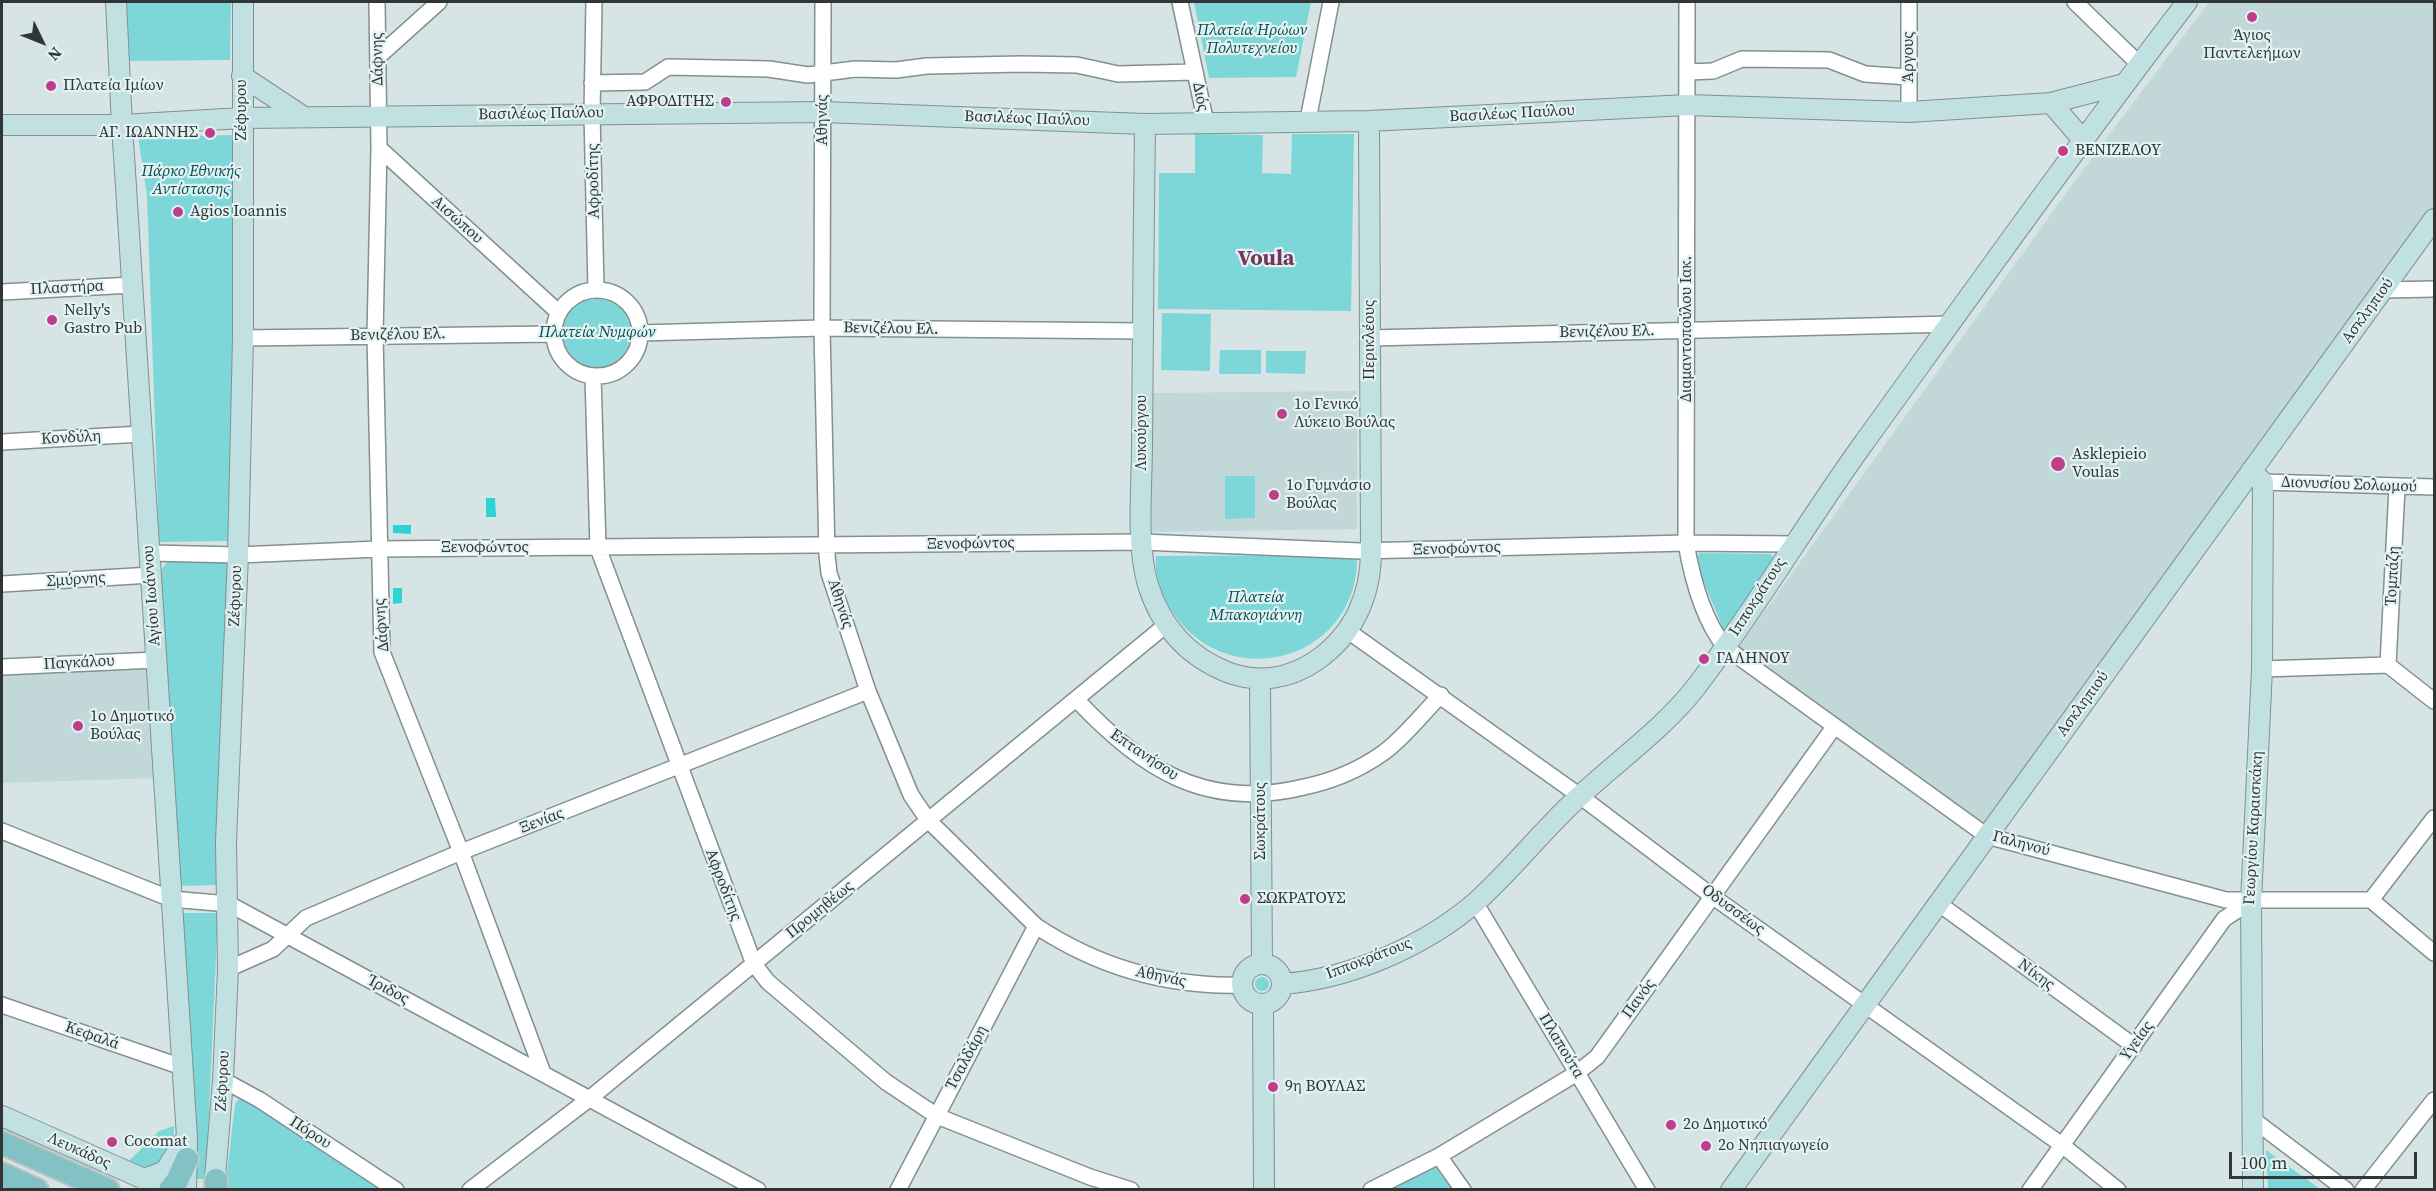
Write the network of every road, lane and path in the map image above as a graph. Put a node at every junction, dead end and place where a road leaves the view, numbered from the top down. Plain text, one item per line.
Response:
1 (116, 2) edge
2 (243, 2) edge
3 (377, 2) edge
4 (438, 2) edge
5 (594, 2) edge
6 (823, 2) edge
7 (1180, 2) edge
8 (1331, 2) edge
9 (1687, 2) edge
10 (1909, 2) edge
11 (2075, 2) edge
12 (2187, 2) edge
13 (379, 56) junction
14 (2139, 64) junction
15 (1195, 72) junction
16 (1687, 72) junction
17 (823, 74) junction
18 (242, 76) junction
19 (1909, 77) junction
20 (592, 83) junction
21 (2124, 84) junction
22 (2051, 103) junction
23 (1687, 105) junction
24 (823, 112) junction
25 (1909, 112) junction
26 (592, 113) junction
27 (304, 117) junction
28 (378, 117) junction
29 (242, 118) junction
30 (1308, 120) junction
31 (1369, 121) junction
32 (1145, 123) junction
33 (1206, 123) junction
34 (2, 125) edge
35 (122, 125) junction
36 (2083, 140) junction
37 (379, 148) junction
38 (2434, 219) edge
39 (132, 285) junction
40 (596, 289) junction
41 (2434, 289) edge
42 (2384, 290) junction
43 (2, 292) edge
44 (558, 312) junction
45 (1952, 324) junction
46 (822, 328) junction
47 (1688, 330) junction
48 (1142, 331) junction
49 (640, 333) junction
50 (553, 334) junction
51 (375, 335) junction
52 (243, 338) junction
53 (1370, 338) junction
54 (593, 376) junction
55 (141, 434) junction
56 (2, 442) edge
57 (2257, 477) junction
58 (2397, 487) junction
59 (2434, 487) edge
60 (1142, 542) junction
61 (1686, 543) junction
62 (1793, 544) junction
63 (827, 546) junction
64 (598, 548) junction
65 (378, 549) junction
66 (1371, 551) junction
67 (149, 553) junction
68 (238, 555) junction
69 (151, 575) junction
70 (2, 584) edge
71 (1166, 626) junction
72 (1348, 631) junction
73 (1725, 647) junction
74 (156, 660) junction
75 (2388, 665) junction
76 (2, 667) edge
77 (2262, 669) junction
78 (1260, 679) junction
79 (868, 691) junction
80 (1441, 695) junction
81 (1076, 699) junction
82 (2434, 701) edge
83 (1834, 727) junction
84 (678, 768) junction
85 (1261, 795) junction
86 (1580, 796) junction
87 (2434, 818) edge
88 (928, 820) junction
89 (2, 831) edge
90 (1987, 836) junction
91 (461, 852) junction
92 (1712, 896) junction
93 (171, 899) junction
94 (2371, 900) junction
95 (2251, 901) junction
96 (1475, 902) junction
97 (1938, 903) junction
98 (229, 904) junction
99 (1036, 926) junction
100 (286, 935) junction
101 (2434, 953) edge
102 (754, 964) junction
103 (1262, 964) junction
104 (228, 969) junction
105 (1282, 984) junction
106 (1242, 985) junction
107 (1263, 1004) junction
108 (2, 1005) edge
109 (1864, 1005) junction
110 (2134, 1046) junction
111 (182, 1068) junction
112 (543, 1073) junction
113 (1577, 1073) junction
114 (223, 1080) junction
115 (590, 1099) junction
116 (2434, 1100) edge
117 (2, 1116) edge
118 (937, 1116) junction
119 (2251, 1118) junction
120 (2, 1143) edge
121 (2062, 1145) junction
122 (187, 1148) junction
123 (1439, 1156) junction
124 (2, 1174) edge
125 (1087, 1183) edge
126 (148, 1184) edge
127 (216, 1186) edge
128 (37, 1190) edge
129 (108, 1190) edge
130 (170, 1190) edge
131 (186, 1190) edge
132 (396, 1190) edge
133 (470, 1190) edge
134 (758, 1190) edge
135 (898, 1190) edge
136 (1131, 1190) edge
137 (1264, 1190) edge
138 (1371, 1190) edge
139 (1463, 1190) edge
140 (1647, 1190) edge
141 (1731, 1190) edge
142 (2030, 1190) edge
143 (2118, 1190) edge
144 (2253, 1190) edge
145 (2346, 1190) edge
146 (2363, 1190) edge

1 - 35 street, Αγίου Ιωάννου
2 - 18 street, Ζέφυρου
3 - 13 street, Δάφνης
4 - 13 street
5 - 20 street, Αφροδίτης
6 - 17 street, Αθηνάς
7 - 15 street, Διός
8 - 30 street
9 - 16 street, Διαμαντοπούλου Ιακ.
10 - 19 street, Άργους
11 - 14 street
12 - 14 street
13 - 28 street, Δάφνης
14 - 21 street
15 - 17 street
15 - 33 street, Διός
16 - 19 street
16 - 23 street, Διαμαντοπούλου Ιακ.
17 - 20 street
17 - 24 street, Αθηνάς
18 - 27 street
18 - 29 street, Ζέφυρου
19 - 25 street, Άργους
20 - 26 street, Αφροδίτης
21 - 22 street, Βασιλέως Παύλου
21 - 36 street, Ιπποκράτους
22 - 25 street, Βασιλέως Παύλου
22 - 36 street
23 - 25 street, Βασιλέως Παύλου
23 - 31 street, Βασιλέως Παύλου
23 - 47 street, Διαμαντοπούλου Ιακ.
24 - 26 street, Βασιλέως Παύλου
24 - 32 street, Βασιλέως Παύλου
24 - 46 street, Αθηνάς
26 - 28 street, Βασιλέως Παύλου
26 - 40 street, Αφροδίτης
27 - 28 street, Βασιλέως Παύλου
27 - 29 street, Βασιλέως Παύλου
28 - 37 street
29 - 35 street, Βασιλέως Παύλου
29 - 52 street, Ζέφυρου
30 - 31 street, Βασιλέως Παύλου
30 - 33 street, Βασιλέως Παύλου
31 - 53 street, Περικλέους
32 - 33 street, Βασιλέως Παύλου
32 - 48 street, Λυκούργου
34 - 35 street, Βασιλέως Παύλου
35 - 39 street, Αγίου Ιωάννου
36 - 45 street, Ιπποκράτους
37 - 44 street, Αισώπου
37 - 51 street, Δάφνης
38 - 42 street, Ασκληπιού
39 - 43 street, Πλαστήρα
39 - 55 street, Αγίου Ιωάννου
40 - 44 street
40 - 49 street
41 - 42 street
42 - 57 street, Ασκληπιού
44 - 50 street
45 - 47 street, Βενιζέλου Ελ.
45 - 62 street, Ιπποκράτους
46 - 48 street, Βενιζέλου Ελ.
46 - 49 street, Βενιζέλου Ελ.
46 - 63 street, Αθηνάς
47 - 53 street, Βενιζέλου Ελ.
47 - 61 street, Διαμαντοπούλου Ιακ.
48 - 60 street, Λυκούργου
49 - 54 street
50 - 51 street, Βενιζέλου Ελ.
50 - 54 street
51 - 52 street, Βενιζέλου Ελ.
51 - 65 street, Δάφνης
52 - 68 street, Ζέφυρου
53 - 66 street, Περικλέους
54 - 64 street, Αφροδίτης
55 - 56 street, Κονδύλη
55 - 67 street, Αγίου Ιωάννου
57 - 58 street, Διονυσίου Σολωμού
57 - 77 street, Γεωργίου Καραισκάκη
57 - 90 street, Ασκληπιού
58 - 59 street, Διονυσίου Σολωμού
58 - 75 street, Τομπάζη
60 - 63 street, Ξενοφώντος
60 - 66 street, Ξενοφώντος
60 - 71 street, Λυκούργου
61 - 62 street, Ξενοφώντος
61 - 66 street, Ξενοφώντος
61 - 73 street, Διαμαντοπούλου Ιακ.
62 - 73 street, Ιπποκράτους
63 - 64 street, Ξενοφώντος
63 - 79 street, Αθηνάς
64 - 65 street, Ξενοφώντος
64 - 84 street, Αφροδίτης
65 - 68 street, Ξενοφώντος
65 - 91 street, Δάφνης
66 - 72 street, Περικλέους
67 - 68 street, Ξενοφώντος
67 - 69 street, Αγίου Ιωάννου
68 - 98 street, Ζέφυρου
69 - 70 street, Σμύρνης
69 - 74 street, Αγίου Ιωάννου
71 - 78 street, Λυκούργου
71 - 81 street, Προμηθέως
72 - 78 street, Περικλέους
72 - 80 street, Οδυσσέως
73 - 83 street, Γαληνού
73 - 86 street, Ιπποκράτους
74 - 76 street, Παγκάλου
74 - 93 street, Αγίου Ιωάννου
75 - 77 street
75 - 82 street
77 - 95 street, Γεωργίου Καραισκάκη
78 - 85 street, Σωκράτους
79 - 84 street, Ξενίας
79 - 88 street, Αθηνάς
80 - 85 street, Επτανήσου
80 - 86 street, Οδυσσέως
81 - 85 street, Επτανήσου
81 - 88 street, Προμηθέως
83 - 90 street, Γαληνού
83 - 92 street, Πανός
84 - 91 street, Ξενίας
84 - 102 street, Αφροδίτης
85 - 103 street, Σωκράτους
86 - 92 street, Οδυσσέως
86 - 96 street, Ιπποκράτους
87 - 94 street
88 - 99 street, Αθηνάς
88 - 102 street, Προμηθέως
89 - 93 street, Ίριδος
90 - 95 street, Γαληνού
90 - 97 street, Ασκληπιού
91 - 100 street, Ξενίας
91 - 112 street, Δάφνης
92 - 109 street, Οδυσσέως
92 - 113 street, Πανός
93 - 98 street, Ίριδος
93 - 111 street, Αγίου Ιωάννου
94 - 95 street, Γαληνού
94 - 101 street
95 - 110 street, Υγείας
95 - 119 street, Γεωργίου Καραισκάκη
96 - 105 street, Ιπποκράτους
96 - 113 street, Πλαπούτα
97 - 109 street, Ασκληπιού
97 - 110 street, Νίκης
98 - 100 street, Ίριδος
98 - 104 street, Ζέφυρου
99 - 106 street, Αθηνάς
99 - 118 street, Τσαλδάρη
100 - 104 street, Ξενίας
100 - 112 street, Ίριδος
102 - 115 street, Προμηθέως
102 - 118 street, Αφροδίτης
103 - 105 street
103 - 106 street
104 - 114 street, Ζέφυρου
105 - 107 street
106 - 107 street
107 - 137 street
108 - 111 street, Κεφαλά
109 - 121 street, Οδυσσέως
109 - 141 street, Ασκληπιού
110 - 121 street, Υγείας
111 - 122 street, Αγίου Ιωάννου
112 - 115 street, Ίριδος
113 - 123 street, Πανός
113 - 140 street, Πλαπούτα
114 - 127 street, Ζέφυρου
114 - 132 street, Πόρου
115 - 133 street, Προμηθέως
115 - 134 street, Ίριδος
116 - 146 street
117 - 126 street, Λευκάδος
118 - 125 street, Αφροδίτης
118 - 135 street, Τσαλδάρη
119 - 144 street, Γεωργίου Καραισκάκη
119 - 145 street
120 - 129 main road
121 - 142 street, Υγείας
121 - 143 street, Οδυσσέως
122 - 126 street
122 - 130 main road
122 - 131 street, Αγίου Ιωάννου
123 - 138 street, Πανός
123 - 139 street
124 - 128 main road
125 - 136 street, Αφροδίτης

